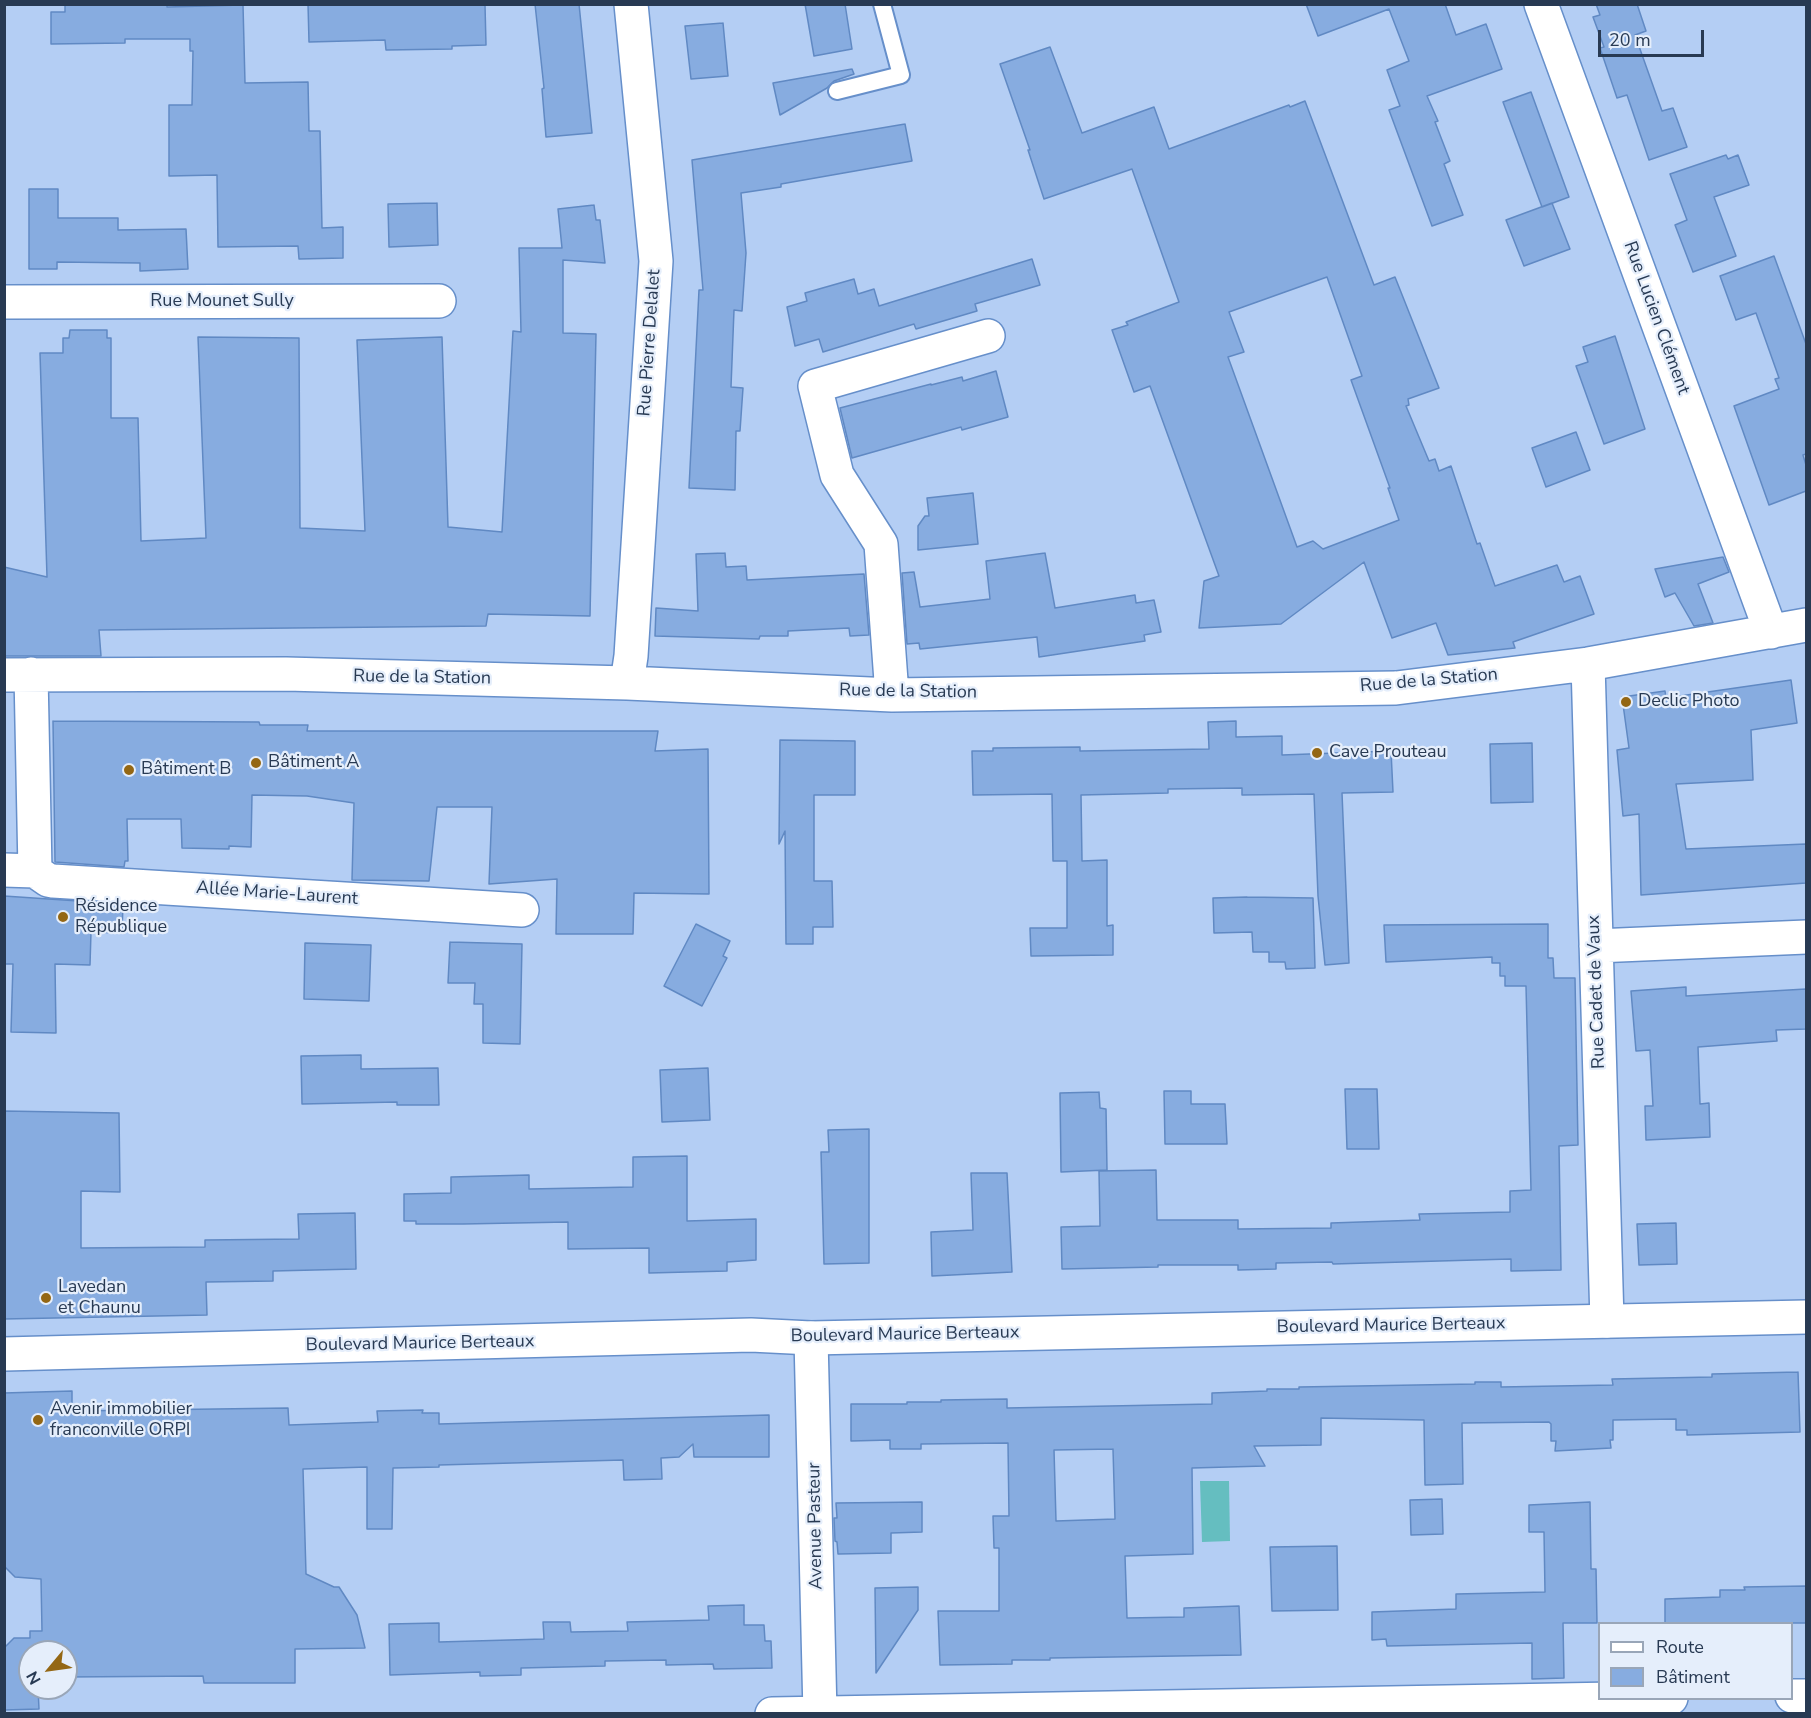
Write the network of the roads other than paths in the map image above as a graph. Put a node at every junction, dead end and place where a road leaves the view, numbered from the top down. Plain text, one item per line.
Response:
1 (632, 4) edge
2 (882, 4) edge
3 (1541, 4) edge
4 (837, 91) dead end
5 (439, 301) dead end
6 (4, 302) edge
7 (988, 336) dead end
8 (1806, 625) edge
9 (1771, 632) junction
10 (1588, 664) junction
11 (18, 674) edge
12 (627, 683) junction
13 (892, 695) junction
14 (20, 871) edge
15 (522, 910) dead end
16 (1806, 937) edge
17 (1596, 946) junction
18 (1806, 1317) edge
19 (1606, 1321) junction
20 (811, 1338) junction
21 (4, 1354) edge
22 (1598, 1699) edge
23 (772, 1713) edge
24 (820, 1713) edge

1 - 12 street, Rue Pierre Delalet
2 - 4 lane
3 - 9 street, Rue Lucien Clément
5 - 6 street, Rue Mounet Sully
7 - 13 street
8 - 9 street, Rue de la Station
9 - 10 street, Rue de la Station
10 - 13 street, Rue de la Station
10 - 17 street, Rue Cadet de Vaux
11 - 12 street, Rue de la Station
11 - 14 street
12 - 13 street, Rue de la Station
14 - 15 street, Allée Marie-Laurent
16 - 17 street
17 - 19 street, Rue Cadet de Vaux
18 - 19 street, Boulevard Maurice Berteaux
19 - 20 street, Boulevard Maurice Berteaux
20 - 21 street, Boulevard Maurice Berteaux
20 - 24 street, Avenue Pasteur
22 - 24 street
23 - 24 street

